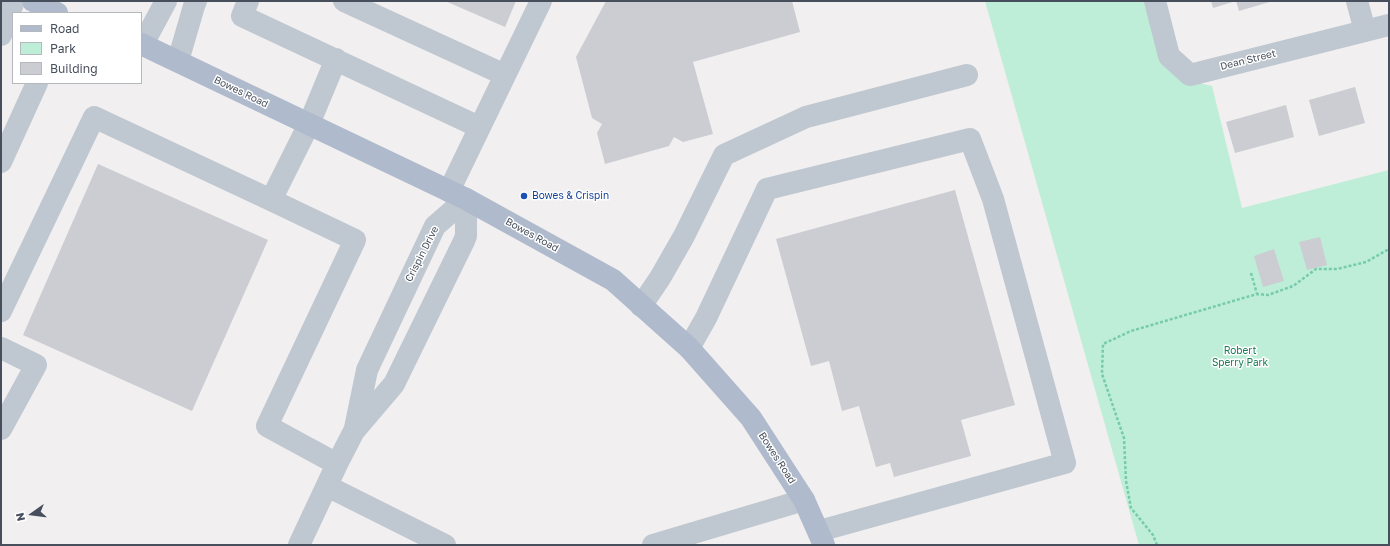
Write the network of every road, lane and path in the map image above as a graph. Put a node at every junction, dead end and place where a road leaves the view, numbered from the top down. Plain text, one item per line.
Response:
1 (14, 1) edge
2 (33, 1) edge
3 (166, 1) edge
4 (196, 1) edge
5 (248, 1) edge
6 (344, 1) edge
7 (541, 1) edge
8 (1155, 1) edge
9 (1357, 1) edge
10 (55, 12) edge
11 (1389, 25) edge
12 (1365, 31) junction
13 (1, 35) edge
14 (142, 44) edge
15 (336, 59) junction
16 (178, 61) junction
17 (505, 75) junction
18 (967, 75) dead end
19 (36, 84) edge
20 (309, 124) junction
21 (479, 127) junction
22 (7, 132) edge
23 (1, 162) edge
24 (457, 195) junction
25 (271, 200) junction
26 (1389, 249) edge
27 (1252, 273) dead end
28 (1257, 294) junction
29 (641, 306) junction
30 (1, 312) edge
31 (1, 348) edge
32 (689, 348) junction
33 (1, 429) edge
34 (354, 432) junction
35 (337, 464) junction
36 (327, 486) junction
37 (804, 500) junction
38 (822, 538) edge
39 (299, 545) edge
40 (445, 545) edge
41 (653, 545) edge
42 (1157, 545) edge

1 - 13 street
2 - 10 main road
3 - 14 street
4 - 16 street
5 - 15 street
6 - 17 street
7 - 17 street
8 - 12 street, Dean Street
9 - 12 street
11 - 12 street, Dean Street
14 - 16 main road, Bowes Road
15 - 20 street
15 - 21 street
16 - 20 main road, Bowes Road
17 - 21 street
18 - 29 street
19 - 22 street
20 - 24 main road, Bowes Road
20 - 25 street
21 - 24 street
22 - 23 street
24 - 29 main road, Bowes Road
24 - 34 street, Crispin Drive
24 - 34 street, Crispin Drive
25 - 30 street
25 - 35 street
26 - 28 path
27 - 28 path
28 - 42 path
29 - 32 main road, Bowes Road
31 - 33 street
32 - 37 main road, Bowes Road
32 - 38 street
34 - 35 street, Crispin Drive
35 - 36 street, Crispin Drive
36 - 39 street, Crispin Drive
36 - 40 street
37 - 38 main road, Bowes Road
37 - 41 street

